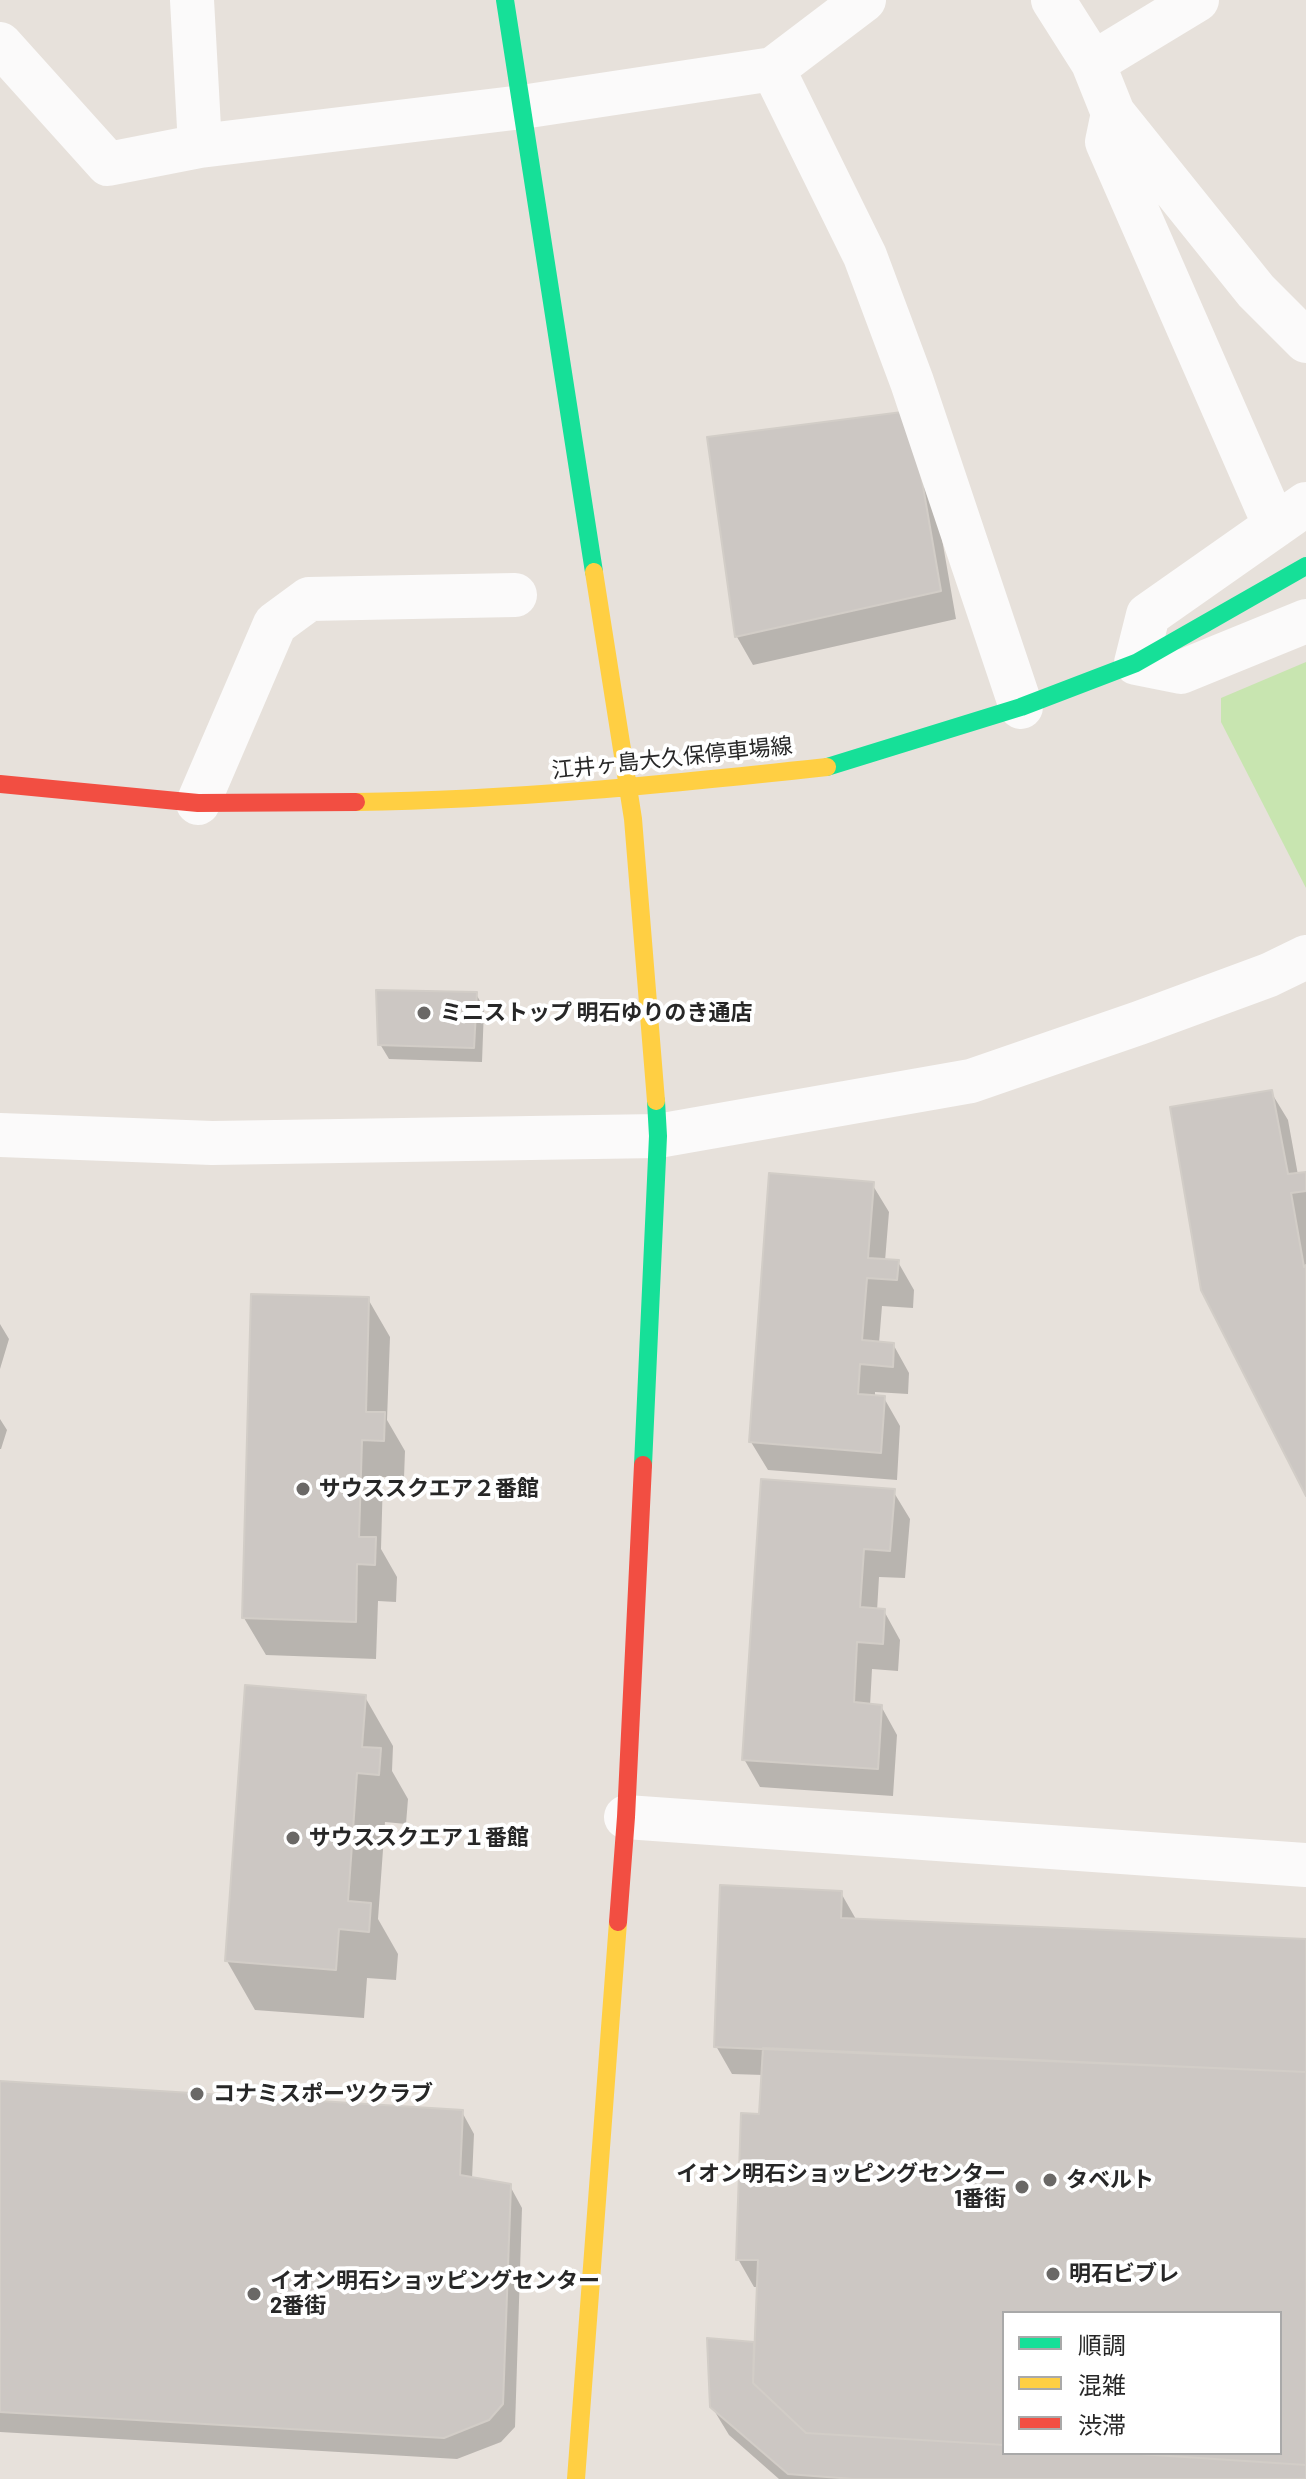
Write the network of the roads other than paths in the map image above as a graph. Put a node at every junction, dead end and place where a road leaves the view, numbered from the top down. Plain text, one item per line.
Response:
1 (192, 0) edge
2 (505, 0) edge
3 (864, 0) edge
4 (1053, 0) edge
5 (1197, 0) edge
6 (0, 44) edge
7 (1093, 63) junction
8 (773, 69) junction
9 (522, 107) junction
10 (1113, 113) junction
11 (200, 146) junction
12 (1306, 341) edge
13 (1290, 515) edge
14 (1306, 566) edge
15 (515, 595) dead end
16 (1306, 621) edge
17 (1136, 663) junction
18 (1021, 707) junction
19 (0, 784) edge
20 (629, 789) junction
21 (198, 803) junction
22 (1306, 957) edge
23 (0, 1135) edge
24 (658, 1136) junction
25 (626, 1817) junction
26 (1306, 1865) edge
27 (576, 2479) edge

1 - 11 street
2 - 9 street
3 - 8 street
4 - 7 street
5 - 7 street
6 - 11 street
7 - 10 street
8 - 9 street
8 - 18 street
9 - 11 street
9 - 20 street
10 - 12 street
10 - 13 street
13 - 17 street
14 - 17 street, 江井ヶ島大久保停車場線
15 - 21 street
16 - 17 street
17 - 18 street, 江井ヶ島大久保停車場線
18 - 20 street, 江井ヶ島大久保停車場線
19 - 21 street, 江井ヶ島大久保停車場線
20 - 21 street, 江井ヶ島大久保停車場線
20 - 24 street
22 - 24 street
23 - 24 street
24 - 25 street
25 - 26 street
25 - 27 street

